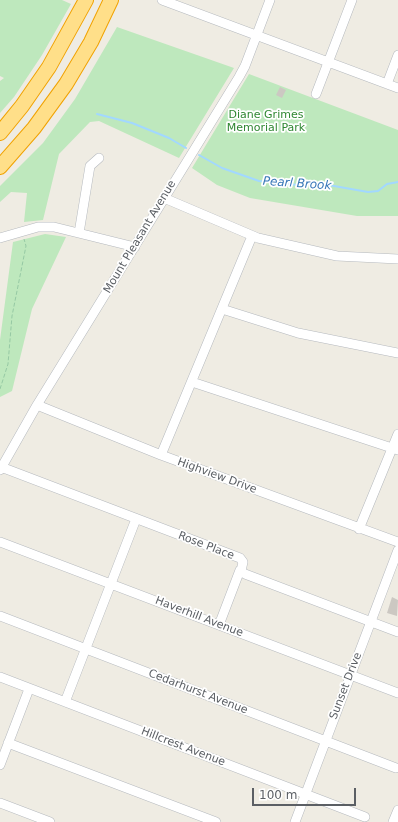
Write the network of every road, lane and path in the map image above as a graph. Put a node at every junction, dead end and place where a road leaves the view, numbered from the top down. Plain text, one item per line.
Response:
1 (86, 0) edge
2 (111, 0) edge
3 (162, 0) edge
4 (270, 0) edge
5 (352, 0) edge
6 (186, 4) edge
7 (257, 35) junction
8 (398, 55) edge
9 (329, 61) junction
10 (387, 84) junction
11 (398, 88) edge
12 (316, 94) dead end
13 (0, 133) edge
14 (99, 158) dead end
15 (0, 167) edge
16 (164, 198) junction
17 (22, 232) junction
18 (79, 233) junction
19 (252, 236) junction
20 (0, 238) edge
21 (135, 247) junction
22 (398, 259) edge
23 (222, 309) junction
24 (398, 353) edge
25 (192, 382) junction
26 (0, 390) edge
27 (37, 406) junction
28 (398, 434) edge
29 (395, 449) edge
30 (161, 455) junction
31 (1, 469) edge
32 (136, 519) junction
33 (359, 529) junction
34 (0, 542) edge
35 (398, 542) edge
36 (398, 550) edge
37 (240, 570) junction
38 (111, 584) junction
39 (0, 616) edge
40 (371, 621) junction
41 (219, 625) junction
42 (398, 632) edge
43 (85, 649) junction
44 (350, 675) junction
45 (0, 677) edge
46 (29, 688) junction
47 (398, 693) edge
48 (65, 702) junction
49 (326, 740) junction
50 (8, 743) junction
51 (0, 765) edge
52 (396, 768) dead end
53 (305, 793) junction
54 (0, 803) edge
55 (398, 810) edge
56 (365, 816) dead end
57 (50, 822) edge
58 (216, 822) edge
59 (295, 822) edge
60 (393, 822) edge

1 - 13 highway
2 - 15 highway
3 - 6 street
4 - 7 street, Mount Pleasant Avenue
5 - 9 street
6 - 7 street
7 - 9 street
7 - 16 street, Mount Pleasant Avenue
8 - 10 street
9 - 10 street
9 - 12 street
10 - 11 street
14 - 18 street
16 - 19 street
16 - 21 street, Mount Pleasant Avenue
17 - 18 street
17 - 20 street
17 - 26 path
18 - 21 street
19 - 22 street
19 - 23 street
21 - 27 street, Mount Pleasant Avenue
23 - 24 street
23 - 25 street
25 - 29 street
25 - 30 street
27 - 30 street, Highview Drive
27 - 31 street, Mount Pleasant Avenue
28 - 29 street
29 - 33 street
30 - 33 street, Highview Drive
31 - 32 street, Rose Place
32 - 37 street, Rose Place
32 - 38 street
33 - 35 street, Highview Drive
34 - 38 street, Haverhill Avenue
36 - 40 street, Sunset Drive
37 - 40 street, Rose Place
37 - 41 street
38 - 41 street, Haverhill Avenue
38 - 43 street
39 - 43 street, Cedarhurst Avenue
40 - 42 street, Rose Place
40 - 44 street, Sunset Drive
41 - 44 street, Haverhill Avenue
43 - 48 street
43 - 49 street, Cedarhurst Avenue
44 - 47 street, Haverhill Avenue
44 - 49 street, Sunset Drive
45 - 46 street, Hillcrest Avenue
46 - 48 street, Hillcrest Avenue
46 - 50 street
48 - 53 street, Hillcrest Avenue
49 - 52 street, Cedarhurst Avenue
49 - 53 street, Sunset Drive
50 - 51 street
50 - 58 street
53 - 56 street, Hillcrest Avenue
53 - 59 street, Sunset Drive
54 - 57 street
55 - 60 street

